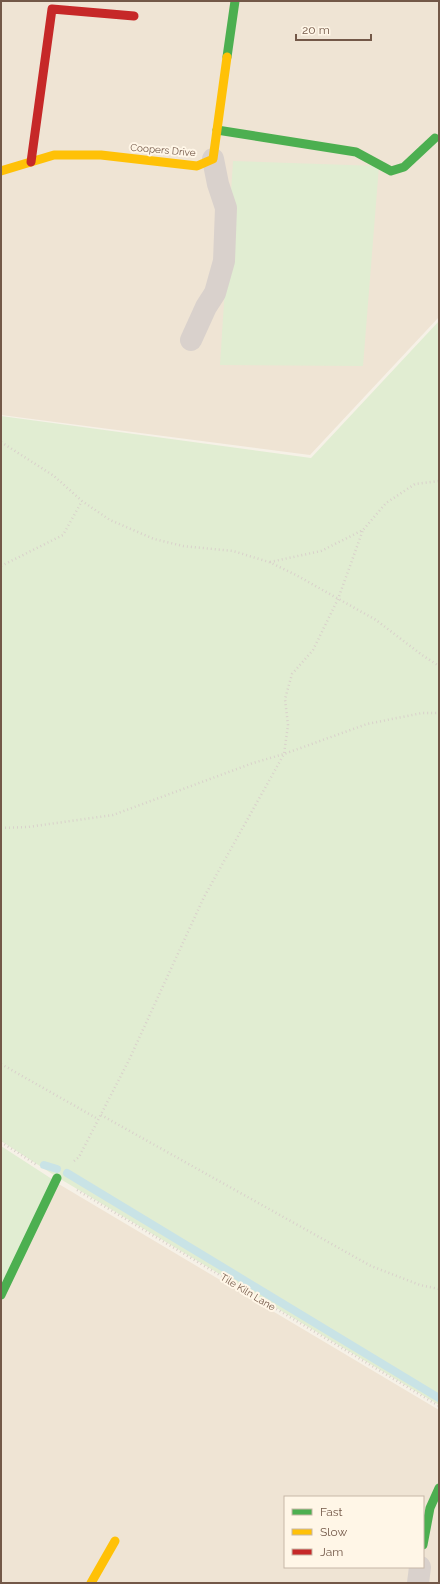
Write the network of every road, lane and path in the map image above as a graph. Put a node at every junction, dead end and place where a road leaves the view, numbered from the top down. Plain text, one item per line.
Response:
1 (235, 1) edge
2 (134, 16) dead end
3 (217, 130) junction
4 (435, 138) dead end
5 (213, 159) junction
6 (31, 162) junction
7 (1, 171) edge
8 (192, 340) dead end
9 (1, 442) edge
10 (439, 481) edge
11 (82, 501) junction
12 (363, 530) junction
13 (269, 562) junction
14 (1, 566) edge
15 (338, 599) junction
16 (439, 666) edge
17 (439, 713) edge
18 (284, 754) junction
19 (1, 828) edge
20 (1, 1064) edge
21 (101, 1115) junction
22 (98, 1119) junction
23 (1, 1142) edge
24 (56, 1177) junction
25 (439, 1289) edge
26 (1, 1295) edge
27 (439, 1406) edge
28 (439, 1488) edge
29 (424, 1538) edge
30 (115, 1541) dead end
31 (420, 1568) edge
32 (91, 1583) edge
33 (418, 1583) edge

1 - 3 street
2 - 6 street
3 - 4 street
3 - 5 street
5 - 6 street, Coopers Drive
5 - 8 street
6 - 7 street, Coopers Drive
9 - 11 path
10 - 12 path
11 - 13 path
11 - 14 path
12 - 13 path
12 - 15 path
13 - 15 path
15 - 16 path
15 - 18 path
17 - 18 path
18 - 19 path
18 - 21 path
20 - 22 path
21 - 22 path
21 - 25 path
22 - 24 path
23 - 24 path, Tile Kiln Lane
24 - 26 street
24 - 27 path, Tile Kiln Lane
28 - 29 street
30 - 32 street
31 - 33 street

